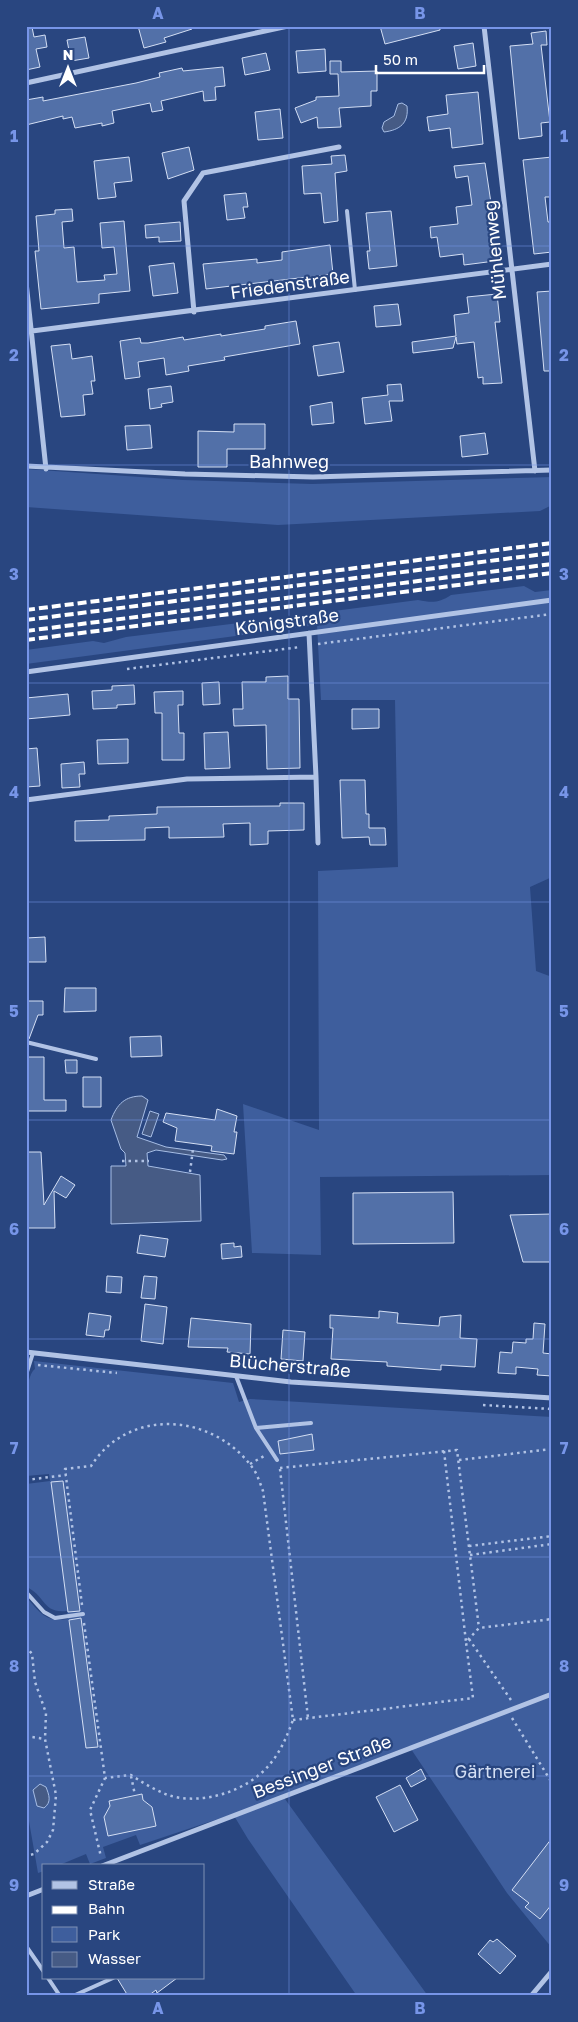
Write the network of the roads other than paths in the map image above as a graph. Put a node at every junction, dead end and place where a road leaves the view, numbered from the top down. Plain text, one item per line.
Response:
1 (288, 26) edge
2 (484, 26) edge
3 (26, 83) edge
4 (340, 147) dead end
5 (347, 211) dead end
6 (552, 264) edge
7 (511, 268) junction
8 (26, 282) edge
9 (355, 290) junction
10 (194, 312) junction
11 (32, 331) junction
12 (26, 466) edge
13 (46, 469) junction
14 (552, 470) edge
15 (535, 471) junction
16 (552, 600) edge
17 (309, 633) junction
18 (26, 672) edge
19 (316, 777) junction
20 (26, 800) edge
21 (318, 843) dead end
22 (26, 1042) edge
23 (96, 1060) dead end
24 (26, 1352) edge
25 (33, 1353) junction
26 (26, 1375) edge
27 (236, 1376) junction
28 (552, 1398) edge
29 (311, 1423) dead end
30 (256, 1428) junction
31 (277, 1460) road end
32 (26, 1592) edge
33 (83, 1614) road end
34 (552, 1694) edge
35 (107, 1864) edge
36 (42, 1890) edge
37 (26, 1896) edge
38 (26, 1946) edge
39 (42, 1969) edge
40 (552, 1971) edge
41 (49, 1980) edge
42 (109, 1980) edge
43 (60, 1996) edge
44 (73, 1996) edge
45 (531, 1996) edge

1 - 3 street
2 - 7 street, Mühlenweg
4 - 10 street
5 - 9 lane
6 - 7 street, Friedenstraße
7 - 9 street, Friedenstraße
7 - 15 street, Mühlenweg
8 - 11 street
9 - 10 street, Friedenstraße
10 - 11 street, Friedenstraße
11 - 13 street
12 - 13 street, Bahnweg
13 - 15 street, Bahnweg
14 - 15 street, Bahnweg
16 - 17 street, Königstraße
17 - 18 street, Königstraße
17 - 19 street
19 - 20 street
19 - 21 street
22 - 23 lane
24 - 25 street, Blücherstraße
25 - 26 lane
25 - 27 street, Blücherstraße
27 - 28 street, Blücherstraße
27 - 30 lane
29 - 30 lane
30 - 31 lane
32 - 33 lane
34 - 35 street, Bessinger Straße
36 - 37 street
38 - 39 lane
40 - 45 street
41 - 43 lane
42 - 44 lane

